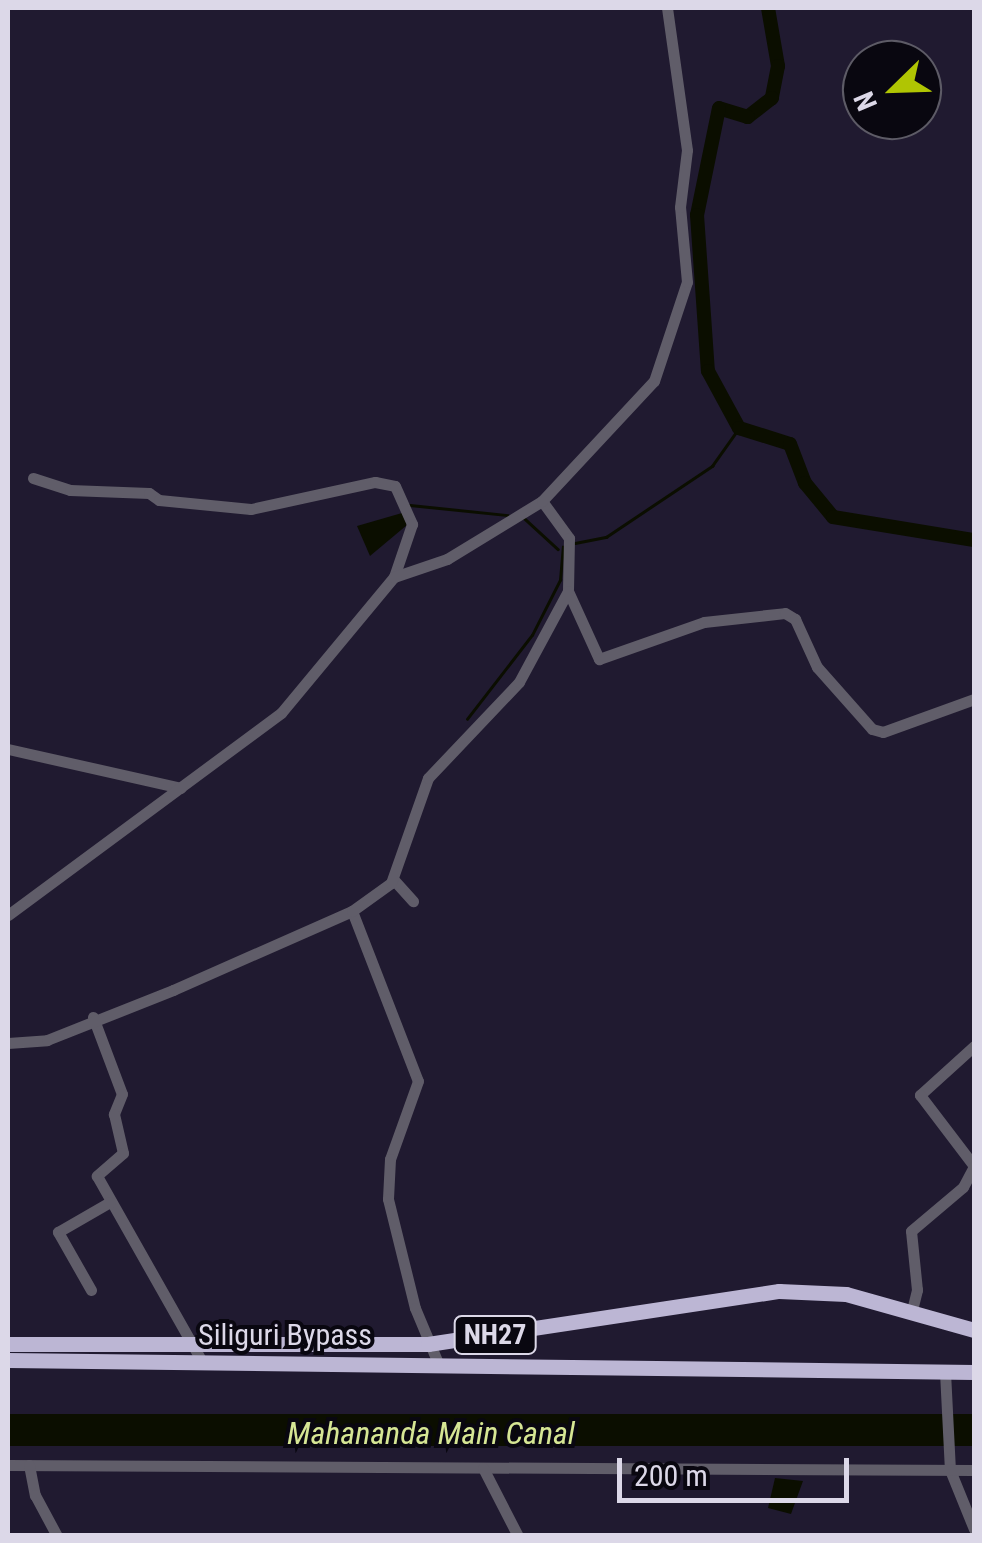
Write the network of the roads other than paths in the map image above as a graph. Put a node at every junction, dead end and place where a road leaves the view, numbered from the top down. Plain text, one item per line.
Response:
1 (667, 8) edge
2 (33, 478) dead end
3 (542, 500) junction
4 (394, 577) junction
5 (568, 591) junction
6 (974, 698) edge
7 (8, 749) edge
8 (181, 788) junction
9 (393, 879) junction
10 (413, 901) dead end
11 (352, 911) junction
12 (8, 914) edge
13 (93, 1017) junction
14 (8, 1042) edge
15 (974, 1046) edge
16 (974, 1166) edge
17 (110, 1202) junction
18 (91, 1290) dead end
19 (912, 1310) junction
20 (974, 1330) edge
21 (8, 1344) edge
22 (428, 1344) junction
23 (199, 1355) junction
24 (8, 1360) edge
25 (438, 1364) junction
26 (946, 1372) junction
27 (974, 1372) edge
28 (8, 1464) edge
29 (29, 1464) junction
30 (950, 1464) junction
31 (483, 1468) junction
32 (974, 1470) edge
33 (974, 1529) edge
34 (57, 1536) edge
35 (518, 1536) edge

1 - 3 street
2 - 4 street
3 - 4 street
3 - 5 street
4 - 8 street
5 - 6 street
5 - 9 street
7 - 8 street
8 - 12 street
9 - 10 street
9 - 11 street
11 - 13 street
11 - 22 street
13 - 14 street
13 - 17 street
15 - 16 street
16 - 19 street
17 - 18 street
17 - 23 street
19 - 20 highway, NH27
19 - 22 highway, NH27
21 - 23 highway, NH27
22 - 23 highway, NH27
22 - 25 street
23 - 24 highway, Siliguri Bypass / NH27
23 - 25 highway, Siliguri Bypass / NH27
25 - 26 highway, Siliguri Bypass / NH27
26 - 27 highway, NH27
26 - 30 street
28 - 29 street
29 - 31 street
29 - 34 street
30 - 31 street
30 - 32 street
30 - 33 street
31 - 35 street

